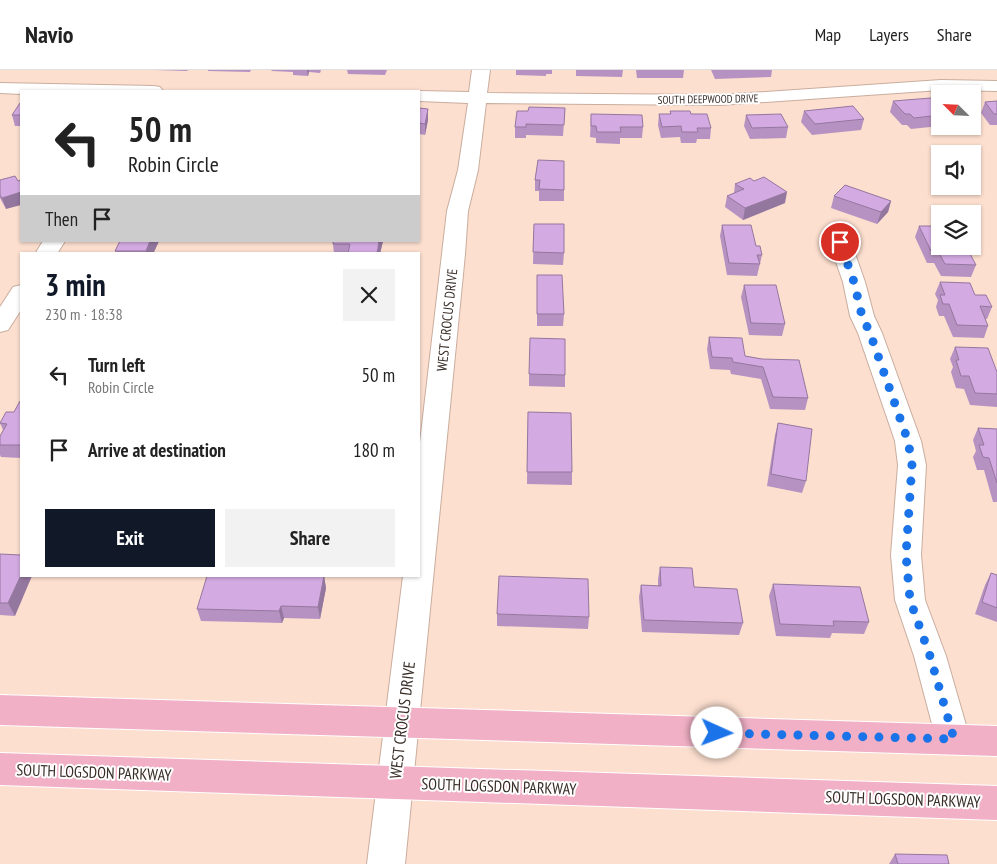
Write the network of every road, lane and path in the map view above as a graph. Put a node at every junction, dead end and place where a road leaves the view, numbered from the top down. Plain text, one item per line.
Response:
1 (481, 70) edge
2 (895, 70) edge
3 (997, 86) edge
4 (905, 87) junction
5 (0, 88) edge
6 (103, 90) edge
7 (420, 96) edge
8 (478, 97) junction
9 (840, 242) dead end
10 (20, 294) edge
11 (0, 325) edge
12 (420, 563) edge
13 (418, 577) edge
14 (0, 710) edge
15 (402, 724) junction
16 (954, 739) junction
17 (997, 741) edge
18 (0, 769) edge
19 (394, 782) junction
20 (997, 803) edge
21 (386, 864) edge

1 - 8 street, WEST CROCUS DRIVE
2 - 4 street
3 - 4 street, SOUTH DEEPWOOD DRIVE
4 - 8 street, SOUTH DEEPWOOD DRIVE
5 - 6 street
7 - 8 street, SOUTH DEEPWOOD DRIVE
8 - 12 street, WEST CROCUS DRIVE
9 - 16 street
10 - 11 street
13 - 15 street, WEST CROCUS DRIVE
14 - 15 main road
15 - 16 main road
15 - 19 street, WEST CROCUS DRIVE
16 - 17 main road
18 - 19 main road, SOUTH LOGSDON PARKWAY
19 - 20 main road, SOUTH LOGSDON PARKWAY
19 - 21 street, WEST CROCUS DRIVE

